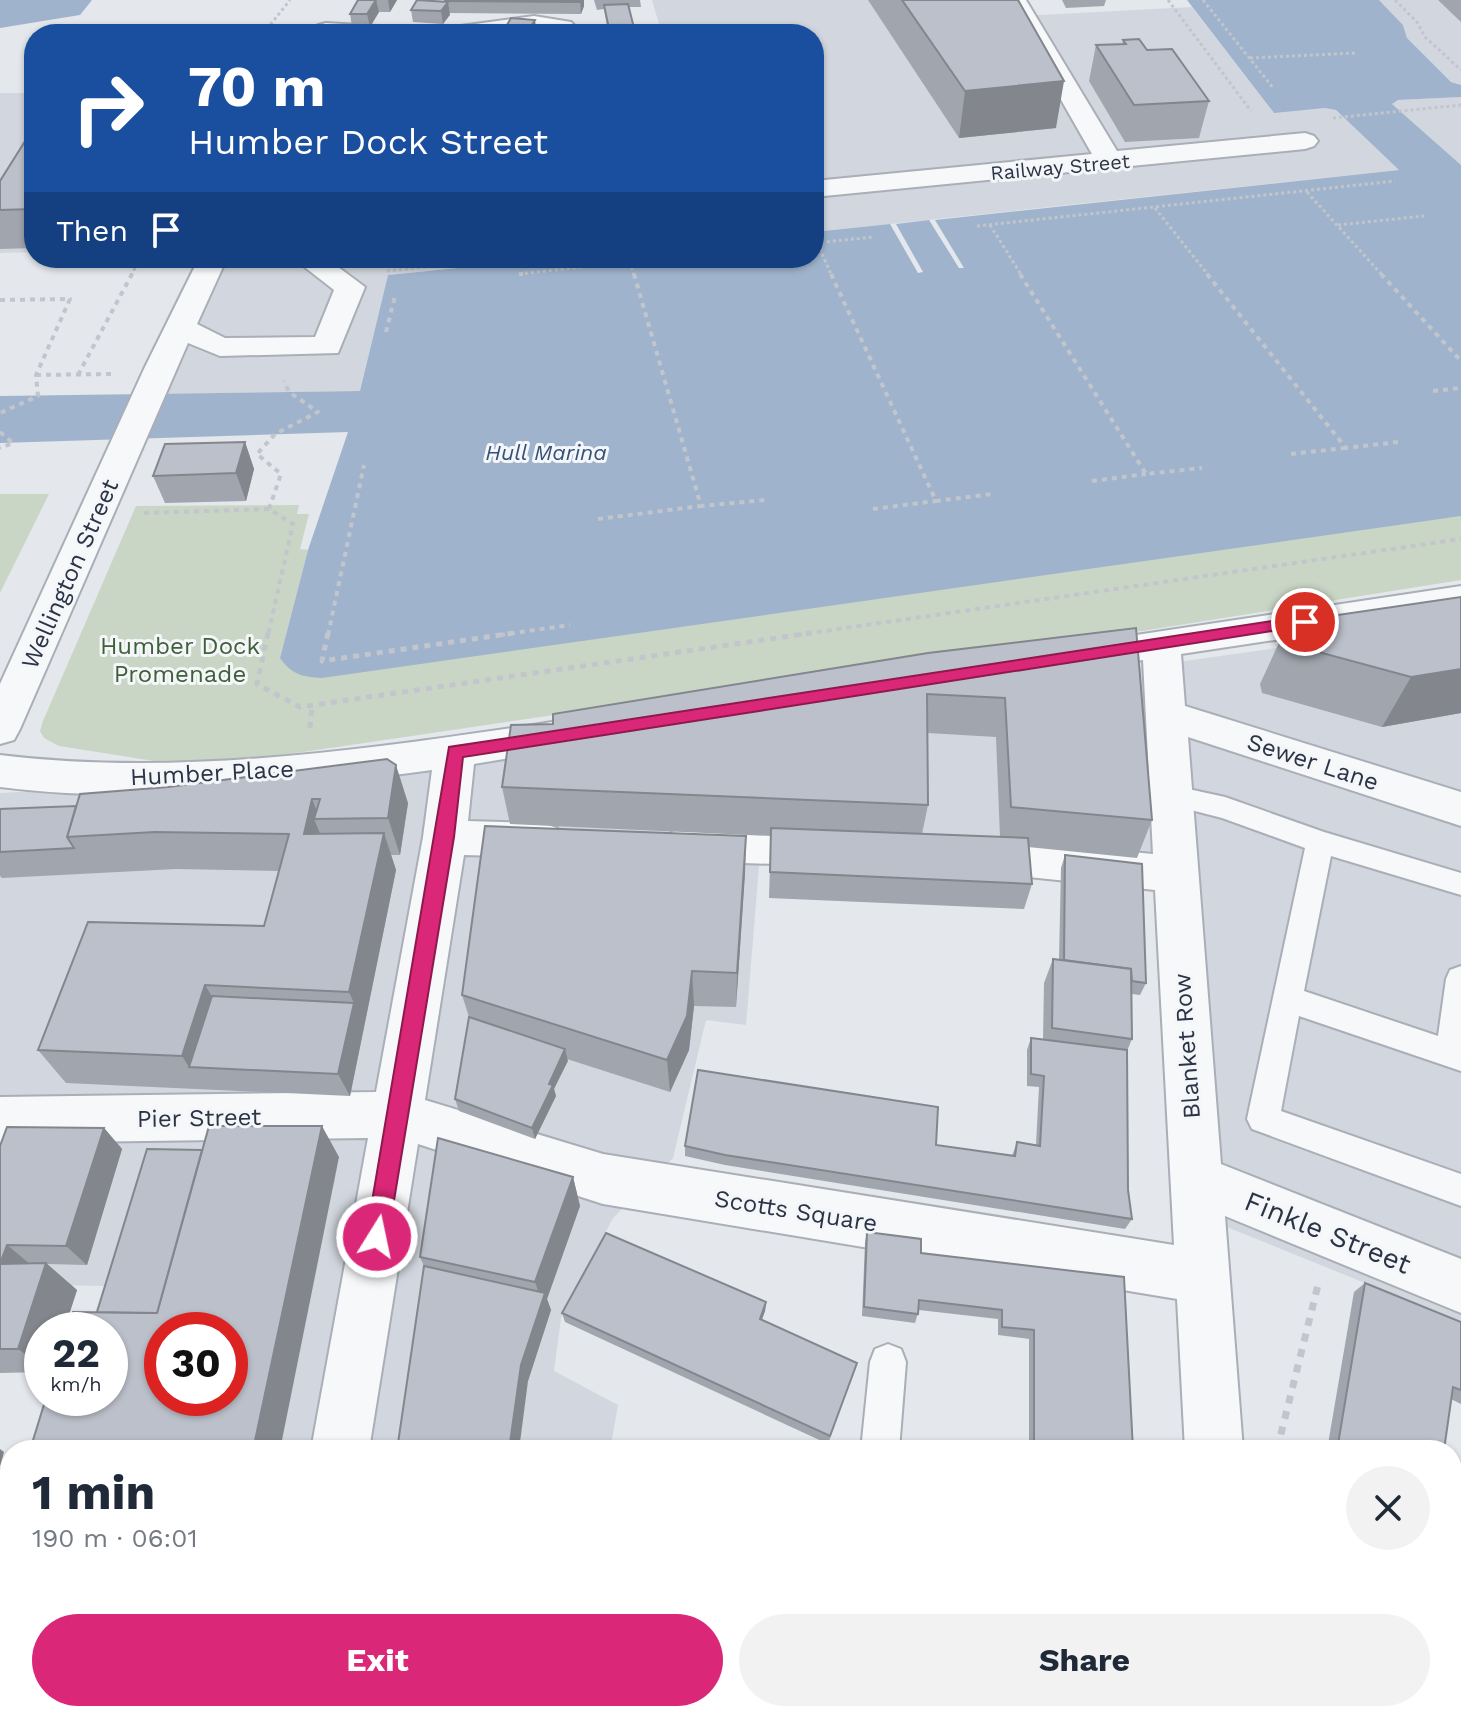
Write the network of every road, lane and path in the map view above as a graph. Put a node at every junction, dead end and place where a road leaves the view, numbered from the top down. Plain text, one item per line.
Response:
1 (290, 0) edge
2 (1015, 0) edge
3 (1168, 0) edge
4 (1203, 0) edge
5 (1395, 0) edge
6 (339, 10) dead end
7 (271, 24) edge
8 (329, 24) edge
9 (526, 24) edge
10 (556, 24) edge
11 (1355, 53) dead end
12 (1249, 58) junction
13 (1461, 70) edge
14 (1274, 89) dead end
15 (1461, 105) edge
16 (1252, 112) dead end
17 (1327, 118) dead end
18 (1305, 141) dead end
19 (1110, 162) junction
20 (1395, 181) dead end
21 (824, 188) edge
22 (1306, 191) junction
23 (1154, 207) junction
24 (1424, 216) dead end
25 (990, 225) junction
26 (1337, 225) junction
27 (977, 226) dead end
28 (873, 237) dead end
29 (824, 242) edge
30 (824, 262) edge
31 (135, 268) edge
32 (209, 268) edge
33 (321, 268) edge
34 (419, 268) edge
35 (570, 268) edge
36 (632, 268) edge
37 (519, 274) dead end
38 (334, 277) junction
39 (395, 296) dead end
40 (0, 300) edge
41 (182, 328) junction
42 (386, 332) dead end
43 (1461, 361) edge
44 (36, 375) junction
45 (1461, 388) edge
46 (1433, 391) dead end
47 (289, 392) dead end
48 (0, 413) edge
49 (0, 432) edge
50 (1398, 442) dead end
51 (0, 448) edge
52 (1346, 448) junction
53 (1291, 454) dead end
54 (364, 465) dead end
55 (1202, 468) dead end
56 (1146, 474) junction
57 (1092, 481) dead end
58 (992, 494) dead end
59 (765, 500) dead end
60 (936, 501) junction
61 (701, 506) junction
62 (269, 509) junction
63 (873, 509) dead end
64 (96, 515) junction
65 (598, 519) dead end
66 (1461, 539) edge
67 (1461, 599) edge
68 (570, 625) dead end
69 (1161, 643) junction
70 (1040, 663) edge
71 (1165, 715) junction
72 (0, 729) edge
73 (609, 729) edge
74 (440, 754) junction
75 (0, 771) edge
76 (1170, 795) junction
77 (1461, 809) edge
78 (445, 837) junction
79 (574, 841) edge
80 (1320, 842) junction
81 (653, 843) edge
82 (874, 850) edge
83 (938, 853) edge
84 (1176, 874) junction
85 (1461, 884) edge
86 (1461, 979) edge
87 (1288, 999) junction
88 (1456, 1056) edge
89 (398, 1115) junction
90 (0, 1120) edge
91 (1196, 1179) junction
92 (1461, 1190) edge
93 (1331, 1233) junction
94 (1201, 1276) junction
95 (1461, 1286) edge
96 (888, 1362) dead end
97 (342, 1440) edge
98 (881, 1440) edge
99 (1213, 1440) edge
100 (1279, 1440) edge

1 - 7 path
2 - 19 street
3 - 16 path
4 - 12 path
5 - 13 path
6 - 8 street
9 - 10 street
11 - 12 path
12 - 14 path
15 - 17 path
18 - 19 street, Railway Street
19 - 21 street, Railway Street
20 - 22 path
22 - 23 path
22 - 26 path
23 - 25 path
23 - 52 path
24 - 26 path
25 - 27 path
25 - 56 path
26 - 43 path
28 - 29 path
30 - 60 path
31 - 44 path
32 - 41 street, Wellington Street
33 - 38 street
34 - 38 path
35 - 37 path
36 - 61 path
38 - 41 street
39 - 42 path
40 - 44 path
41 - 64 street, Wellington Street
44 - 48 path
45 - 46 path
47 - 62 path
49 - 51 path
50 - 52 path
52 - 53 path
54 - 68 path
55 - 56 path
56 - 57 path
58 - 60 path
59 - 61 path
60 - 63 path
61 - 65 path
62 - 64 path
62 - 66 path
64 - 72 street, Wellington Street
67 - 69 street
69 - 70 street
69 - 71 street, Blanket Row
71 - 76 street, Blanket Row
71 - 77 street, Sewer Lane
73 - 74 street, Humber Place
74 - 75 street, Humber Place
74 - 78 street
76 - 80 lane
76 - 84 street, Blanket Row
78 - 79 street
78 - 89 street
80 - 85 lane
80 - 87 lane
81 - 82 street
83 - 84 street
84 - 91 street, Blanket Row
86 - 88 lane
87 - 88 lane
87 - 92 lane
89 - 90 street, Pier Street
89 - 94 street, Scotts Square
89 - 97 street
91 - 93 street, Finkle Street
91 - 94 street, Blanket Row
93 - 95 street, Finkle Street
93 - 100 path
94 - 99 street, Blanket Row
96 - 98 lane

